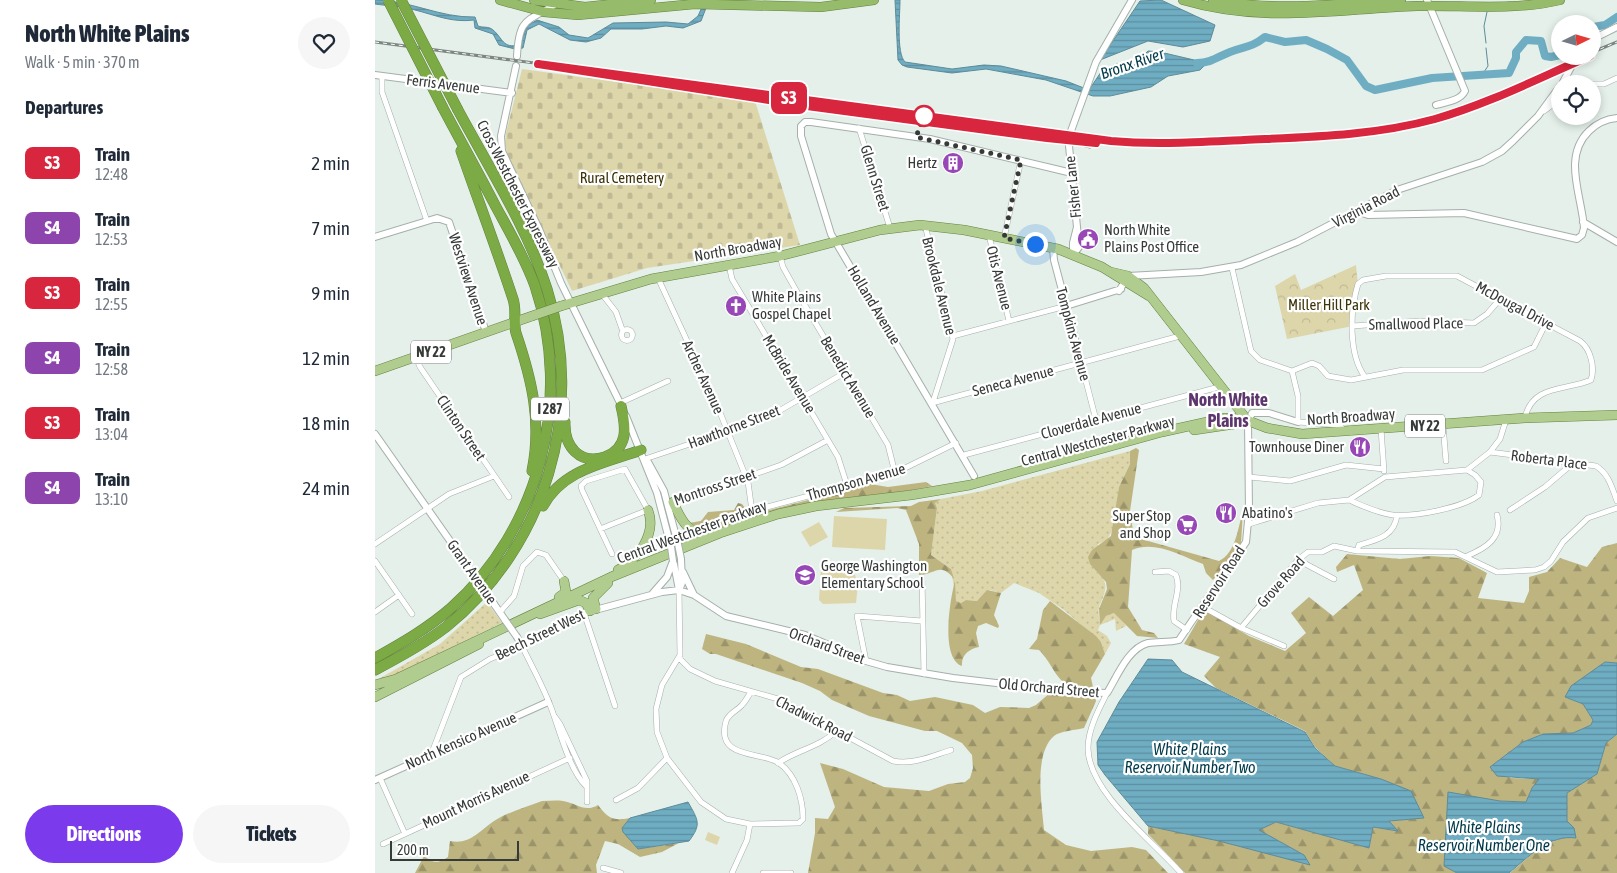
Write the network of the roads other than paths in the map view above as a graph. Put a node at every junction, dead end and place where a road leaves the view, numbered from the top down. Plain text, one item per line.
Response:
1 (388, 0) edge
2 (401, 0) edge
3 (500, 0) edge
4 (534, 0) edge
5 (651, 0) edge
6 (874, 0) edge
7 (1132, 0) edge
8 (1183, 0) edge
9 (1213, 0) edge
10 (1401, 0) edge
11 (1561, 0) edge
12 (559, 2) edge
13 (1428, 3) edge
14 (544, 12) junction
15 (1617, 27) edge
16 (1601, 35) edge
17 (517, 54) dead end
18 (516, 66) dead end
19 (378, 75) edge
20 (1617, 78) edge
21 (1601, 84) edge
22 (512, 92) junction
23 (1551, 98) edge
24 (1436, 105) dead end
25 (1551, 106) edge
26 (444, 110) junction
27 (1537, 116) junction
28 (1617, 118) edge
29 (859, 128) junction
30 (1071, 131) tunnel mouth
31 (1069, 146) tunnel mouth
32 (1021, 160) junction
33 (1073, 173) junction
34 (1356, 211) junction
35 (427, 221) junction
36 (1583, 222) junction
37 (925, 225) junction
38 (890, 228) junction
39 (989, 234) junction
40 (375, 238) edge
41 (1004, 238) junction
42 (837, 242) junction
43 (1617, 242) edge
44 (1053, 248) junction
45 (1073, 255) junction
46 (780, 256) junction
47 (729, 265) junction
48 (1233, 268) junction
49 (658, 278) junction
50 (1130, 282) junction
51 (613, 290) junction
52 (1119, 291) junction
53 (602, 294) junction
54 (1500, 298) junction
55 (572, 303) junction
56 (610, 304) junction
57 (1066, 306) junction
58 (516, 321) junction
59 (1009, 321) junction
60 (1546, 323) junction
61 (1353, 326) junction
62 (622, 329) dead end
63 (486, 332) junction
64 (953, 336) junction
65 (1180, 336) junction
66 (416, 357) junction
67 (1081, 362) junction
68 (375, 371) edge
69 (1292, 371) junction
70 (846, 372) junction
71 (1365, 378) junction
72 (668, 381) dead end
73 (1219, 386) junction
74 (803, 398) junction
75 (933, 403) junction
76 (621, 404) junction
77 (561, 415) junction
78 (1617, 415) edge
79 (1525, 418) junction
80 (1096, 420) junction
81 (1506, 420) junction
82 (1248, 422) junction
83 (1299, 422) junction
84 (1443, 424) junction
85 (1381, 429) junction
86 (729, 432) junction
87 (1344, 432) junction
88 (375, 434) edge
89 (828, 440) junction
90 (956, 443) junction
91 (642, 452) junction
92 (1490, 452) junction
93 (963, 455) junction
94 (605, 457) junction
95 (1446, 461) dead end
96 (1572, 464) junction
97 (1467, 470) junction
98 (895, 473) junction
99 (1385, 473) junction
100 (493, 476) junction
101 (974, 476) dead end
102 (1249, 477) junction
103 (747, 480) junction
104 (847, 485) junction
105 (509, 496) dead end
106 (1349, 500) junction
107 (1617, 501) edge
108 (667, 504) junction
109 (1617, 508) edge
110 (427, 509) junction
111 (648, 510) junction
112 (1510, 510) dead end
113 (752, 511) joint
114 (1397, 515) junction
115 (1497, 515) dead end
116 (530, 522) junction
117 (1249, 524) junction
118 (739, 527) junction
119 (600, 529) junction
120 (509, 536) junction
121 (375, 544) edge
122 (1357, 551) junction
123 (612, 554) dead end
124 (1467, 556) junction
125 (375, 560) edge
126 (1299, 560) junction
127 (673, 561) junction
128 (683, 571) junction
129 (1155, 572) dead end
130 (922, 579) dead end
131 (1334, 579) dead end
132 (609, 580) junction
133 (564, 581) junction
134 (591, 585) junction
135 (679, 590) junction
136 (651, 594) junction
137 (399, 595) junction
138 (694, 596) junction
139 (1203, 607) junction
140 (590, 611) junction
141 (375, 612) edge
142 (500, 612) junction
143 (538, 613) junction
144 (412, 614) dead end
145 (923, 621) junction
146 (1241, 628) junction
147 (1187, 630) junction
148 (522, 646) junction
149 (1284, 646) dead end
150 (679, 658) junction
151 (866, 661) junction
152 (376, 666) edge
153 (924, 674) junction
154 (375, 685) edge
155 (751, 692) junction
156 (1107, 693) junction
157 (375, 696) edge
158 (548, 702) junction
159 (615, 706) dead end
160 (555, 717) junction
161 (836, 731) junction
162 (951, 750) dead end
163 (431, 755) junction
164 (570, 758) junction
165 (667, 758) junction
166 (779, 763) junction
167 (377, 779) edge
168 (586, 786) junction
169 (616, 800) dead end
170 (587, 802) dead end
171 (750, 824) junction
172 (405, 834) junction
173 (383, 844) dead end
174 (603, 868) dead end
175 (621, 873) edge
176 (732, 873) edge
177 (763, 873) edge
178 (791, 873) edge
179 (1181, 873) edge

1 - 26 highway, Cross Westchester Expressway / I 287, bridge
2 - 77 highway, Cross Westchester Expressway / I 287, bridge
3 - 14 highway
4 - 12 highway
5 - 12 highway
6 - 14 highway
7 - 30 street
8 - 13 highway
9 - 10 highway
11 - 13 highway
12 - 14 street
13 - 24 street
14 - 17 street
15 - 16 street
18 - 22 street
19 - 22 street, Ferris Avenue
19 - 35 street
20 - 21 street
22 - 55 street
23 - 27 street, Virginia Road
25 - 27 street
26 - 58 highway
26 - 120 highway, Cross Westchester Expressway / I 287
27 - 34 street, Virginia Road
28 - 36 street
29 - 32 street
29 - 38 street, Glenn Street
29 - 42 street, Holland Avenue
31 - 33 street, Fisher Lane
32 - 33 street
32 - 41 street
33 - 45 street, Fisher Lane
34 - 36 street
34 - 48 street, Virginia Road
35 - 40 street
35 - 63 street, Westview Avenue
36 - 43 street
37 - 38 main road, North Broadway / NY 22
37 - 39 main road, North Broadway / NY 22
37 - 64 street, Brookdale Avenue
38 - 42 main road, North Broadway / NY 22
39 - 41 main road, North Broadway / NY 22
39 - 59 street, Otis Avenue
41 - 44 main road, North Broadway / NY 22
42 - 46 main road, North Broadway / NY 22
42 - 75 street, Holland Avenue
44 - 45 main road, North Broadway / NY 22
44 - 57 street, Tompkins Avenue
45 - 50 main road, North Broadway / NY 22
46 - 47 main road, North Broadway / NY 22
46 - 70 street, Benedict Avenue
47 - 49 main road, North Broadway / NY 22
47 - 74 street, McBride Avenue
48 - 50 street, Virginia Road
48 - 69 street
49 - 51 main road, North Broadway / NY 22
49 - 86 street, Archer Avenue
50 - 52 street
50 - 52 street, Virginia Road
50 - 65 main road, North Broadway / NY 22
51 - 53 main road, North Broadway / NY 22
51 - 56 street
52 - 57 street, Virginia Road
53 - 55 main road, North Broadway / NY 22
53 - 56 street
54 - 60 street, McDougal Drive
54 - 61 street, Smallwood Place
54 - 61 street, McDougal Drive
55 - 58 main road, North Broadway / NY 22, bridge
55 - 76 street
56 - 62 street
57 - 59 street
57 - 67 street, Tompkins Avenue
58 - 63 main road, North Broadway / NY 22
58 - 120 highway
59 - 64 street
60 - 71 street
60 - 79 street, McDougal Drive
61 - 71 street
63 - 66 main road, North Broadway / NY 22
64 - 75 street, Brookdale Avenue
65 - 67 street, Seneca Avenue
65 - 73 main road, North Broadway / NY 22
66 - 68 main road, North Broadway / NY 22
66 - 100 street, Clinton Street
67 - 75 street, Seneca Avenue
67 - 80 street, Tompkins Avenue
69 - 71 street
69 - 83 street
70 - 74 street, Hawthorne Street
70 - 98 street, Benedict Avenue
72 - 76 street
73 - 80 street, Cloverdale Avenue
73 - 82 main road, North Broadway / NY 22
74 - 86 street, Hawthorne Street
74 - 89 street, McBride Avenue
75 - 90 street, Holland Avenue
76 - 91 street
76 - 94 highway
77 - 94 highway
77 - 116 highway, Cross Westchester Expressway / I 287
78 - 79 main road, North Broadway / NY 22
79 - 81 main road, North Broadway / NY 22
80 - 93 street, Cloverdale Avenue
81 - 84 main road, North Broadway / NY 22
81 - 92 street
82 - 83 street
82 - 87 main road, North Broadway / NY 22
82 - 102 street, Reservoir Road
82 - 118 main road, Central Westchester Parkway
82 - 132 main road, Central Westchester Parkway
83 - 87 street
84 - 85 main road, North Broadway / NY 22
84 - 95 street
85 - 87 main road, North Broadway / NY 22
85 - 99 street
86 - 91 street, Hawthorne Street
86 - 103 street, Archer Avenue
88 - 110 street, Grant Avenue
89 - 103 street, Montross Street
89 - 104 street, McBride Avenue
90 - 93 street, Holland Avenue
90 - 98 street, Thompson Avenue
91 - 94 highway
91 - 108 street
91 - 108 street
91 - 116 highway
92 - 96 street, Roberta Place
92 - 97 street
93 - 101 street, Holland Avenue
96 - 107 street, Roberta Place
96 - 112 street
97 - 99 street
97 - 114 street
98 - 104 street, Thompson Avenue
99 - 102 street
99 - 106 street
100 - 105 street, Clinton Street
100 - 110 street
102 - 117 street, Reservoir Road
103 - 108 street, Montross Street
103 - 113 street, Archer Avenue
104 - 113 street, Thompson Avenue
106 - 114 street
106 - 117 street
108 - 111 street, Montross Street
108 - 118 main road
108 - 127 street, bridge
108 - 128 street, bridge
109 - 124 street, Grove Road
110 - 121 street
110 - 142 street, Grant Avenue, bridge
111 - 119 street, Montross Street
111 - 119 street
111 - 132 main road
114 - 122 street
115 - 124 street
116 - 152 highway, Cross Westchester Expressway / I 287
117 - 139 street, Reservoir Road
118 - 132 main road, Central Westchester Parkway
119 - 123 street
120 - 152 highway, Cross Westchester Expressway / I 287
122 - 124 street, Grove Road
122 - 126 street, Grove Road
125 - 137 street
126 - 131 street
126 - 146 street, Grove Road
127 - 135 street
127 - 136 street
128 - 135 street
128 - 138 street
129 - 147 street
130 - 145 street
132 - 134 main road, Central Westchester Parkway
132 - 140 main road
132 - 143 main road, Central Westchester Parkway
133 - 134 main road
133 - 142 street
133 - 143 main road
134 - 143 main road, Central Westchester Parkway
135 - 136 street, Beech Street West
135 - 138 street, Orchard Street
135 - 150 street
136 - 140 street, Beech Street West
137 - 141 street
137 - 144 street
138 - 151 street, Orchard Street
139 - 146 street
139 - 147 street, Reservoir Road
140 - 143 main road
140 - 148 street, Beech Street West
140 - 159 street
142 - 148 street, Grant Avenue, bridge
143 - 154 main road, Central Westchester Parkway
143 - 157 main road, Central Westchester Parkway
145 - 151 street
145 - 153 street
146 - 149 street
147 - 156 street, Reservoir Road
148 - 158 street, Grant Avenue
148 - 163 street, Beech Street West
150 - 155 street, Chadwick Road
150 - 165 street
151 - 153 street, Orchard Street
153 - 156 street, Old Orchard Street
155 - 161 street, Chadwick Road
155 - 166 street
156 - 179 street, Old Orchard Street
158 - 160 street, Grant Avenue
158 - 163 street, North Kensico Avenue
160 - 164 street, Grant Avenue
160 - 168 street, Grant Avenue
161 - 162 street, Chadwick Road
161 - 166 street
163 - 167 street, North Kensico Avenue
164 - 168 street, Grant Avenue
164 - 172 street, Mount Morris Avenue
165 - 169 street
165 - 171 street
166 - 171 street
167 - 172 street
168 - 170 street, Grant Avenue
171 - 176 street
172 - 173 street, Mount Morris Avenue
174 - 175 street
177 - 178 street

